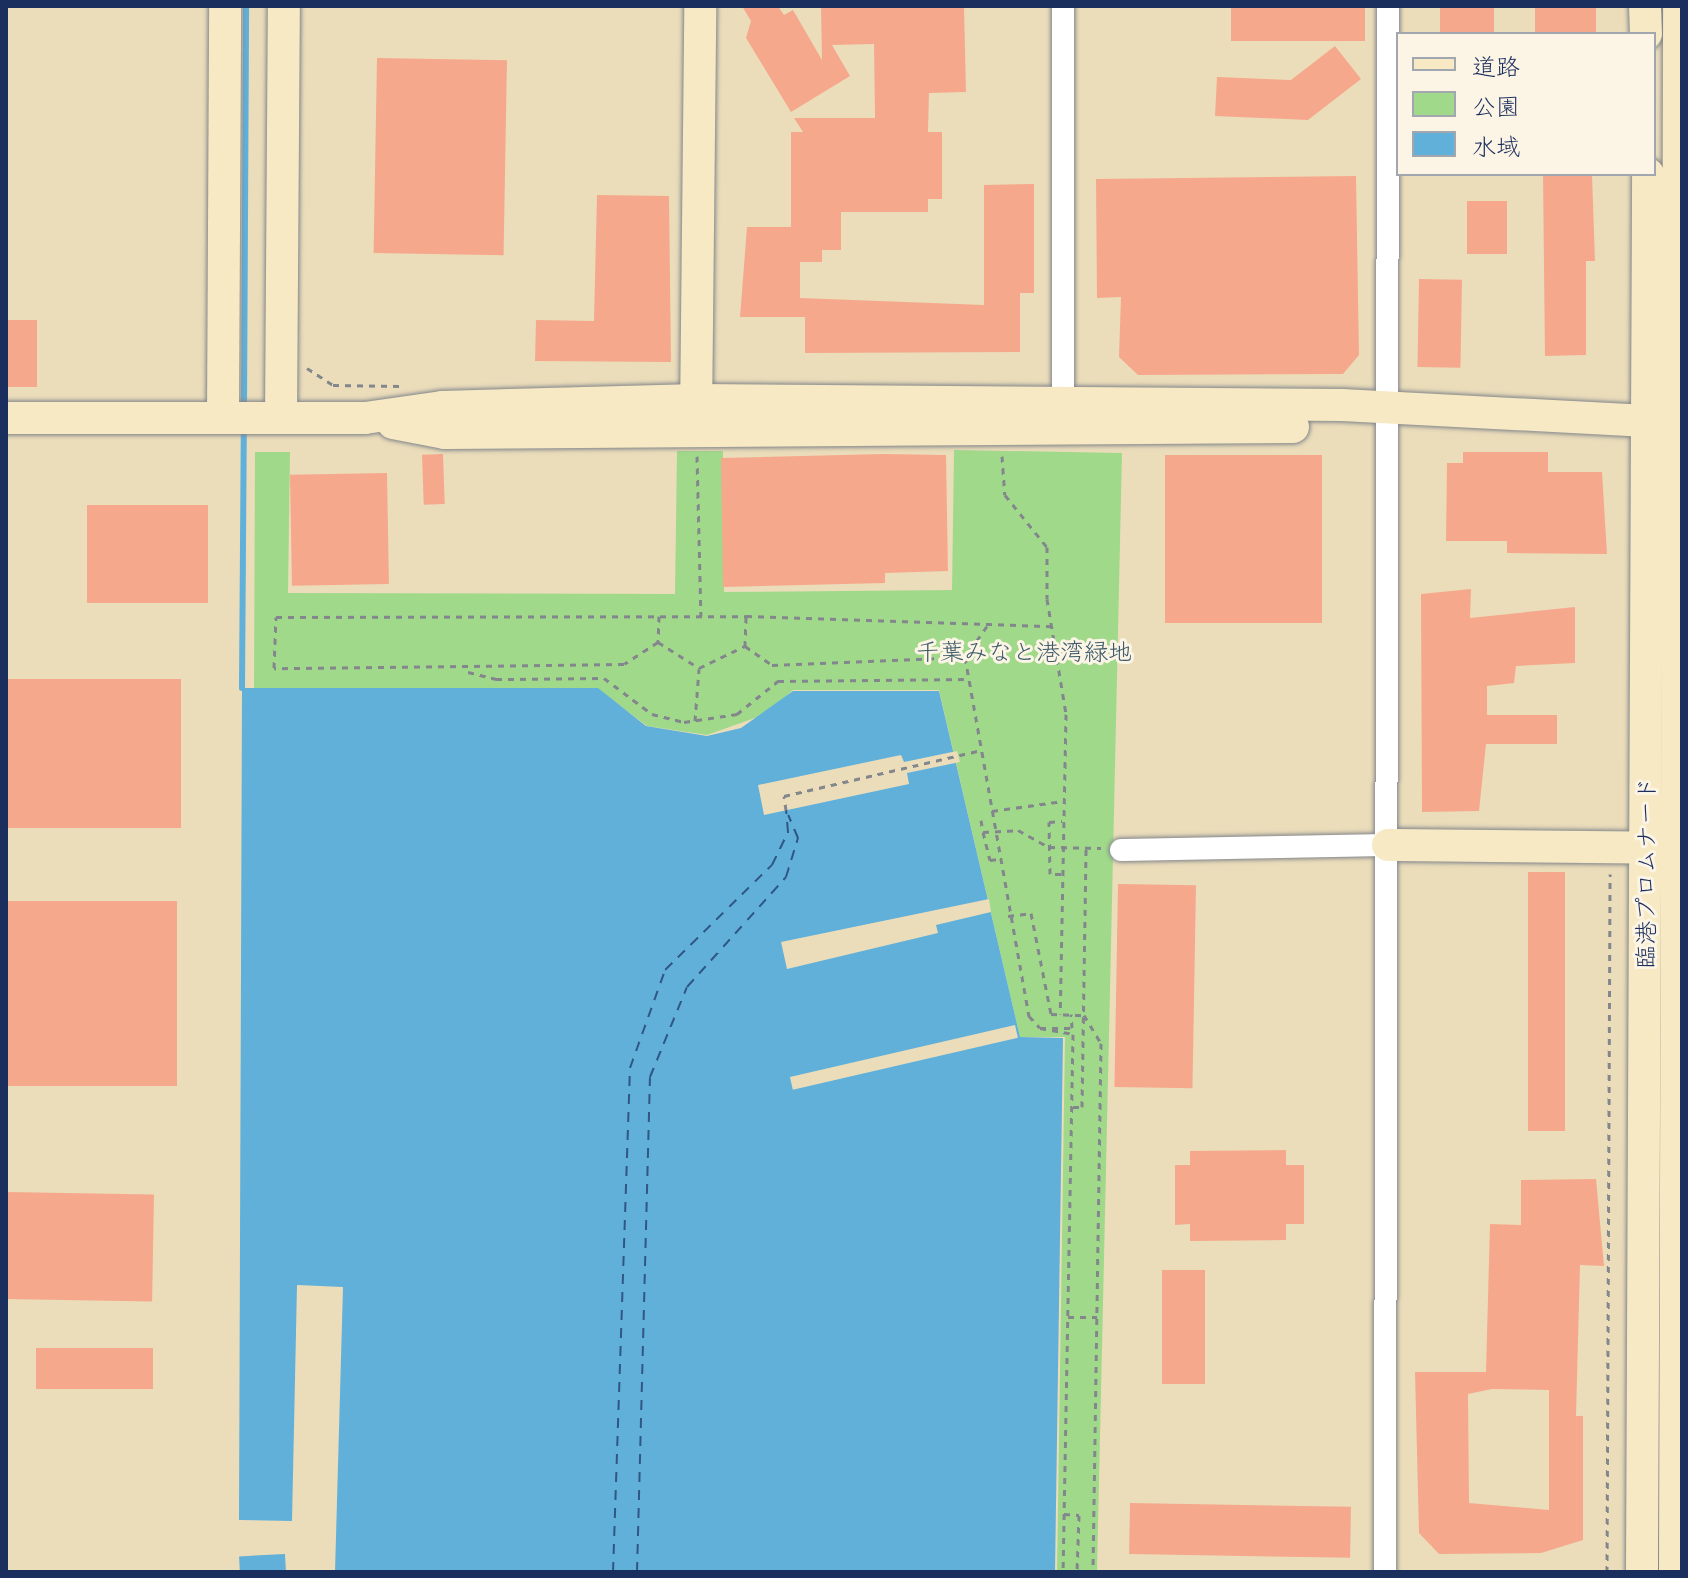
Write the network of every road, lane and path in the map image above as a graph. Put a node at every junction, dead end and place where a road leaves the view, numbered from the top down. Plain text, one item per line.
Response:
1 (225, 6) edge
2 (284, 6) edge
3 (700, 6) edge
4 (1063, 6) edge
5 (1388, 6) edge
6 (1645, 6) edge
7 (1679, 6) edge
8 (1646, 32) edge
9 (1648, 176) edge
10 (304, 361) dead end
11 (410, 386) dead end
12 (1063, 405) junction
13 (1386, 412) junction
14 (248, 417) junction
15 (6, 418) edge
16 (1643, 421) junction
17 (696, 424) junction
18 (1679, 433) edge
19 (1002, 443) dead end
20 (659, 616) junction
21 (701, 616) junction
22 (746, 616) junction
23 (987, 626) junction
24 (1052, 626) junction
25 (658, 642) junction
26 (745, 646) junction
27 (965, 657) junction
28 (699, 668) junction
29 (465, 671) junction
30 (970, 679) junction
31 (695, 721) junction
32 (982, 750) junction
33 (1064, 801) junction
34 (786, 810) dead end
35 (992, 811) junction
36 (981, 820) dead end
37 (1063, 821) junction
38 (983, 832) junction
39 (1388, 845) junction
40 (1610, 846) junction
41 (1645, 846) junction
42 (1049, 847) junction
43 (1062, 847) junction
44 (1681, 849) edge
45 (1121, 850) dead end
46 (999, 859) junction
47 (1061, 874) junction
48 (1008, 916) junction
49 (1060, 1014) junction
50 (1071, 1014) junction
51 (1084, 1015) junction
52 (1040, 1028) junction
53 (1072, 1107) junction
54 (1067, 1317) junction
55 (1097, 1317) junction
56 (1064, 1514) junction
57 (1063, 1572) edge
58 (1077, 1572) edge
59 (1093, 1572) edge
60 (1385, 1572) edge
61 (1607, 1572) edge
62 (1642, 1572) edge
63 (1675, 1572) edge

1 - 14 street
2 - 14 street
3 - 17 street
4 - 12 street
5 - 13 street
6 - 8 street
7 - 18 street, 臨港プロムナード
9 - 16 street, 臨港プロムナード
10 - 11 path
12 - 13 street
12 - 17 street
13 - 16 street
13 - 17 street
13 - 39 street
14 - 15 street
14 - 17 street
16 - 18 street
16 - 41 street, 臨港プロムナード
17 - 21 path
18 - 44 street, 臨港プロムナード
19 - 24 path
20 - 21 path
20 - 25 path
20 - 29 path
21 - 22 path
22 - 23 path
22 - 26 path
23 - 24 path
23 - 27 path
24 - 33 path
25 - 28 path
25 - 29 path
26 - 27 path
26 - 28 path
27 - 30 path
28 - 31 path
29 - 31 path
30 - 31 path
30 - 32 path
32 - 34 path
32 - 35 path
33 - 35 path
33 - 37 path
35 - 46 path
36 - 38 path, bridge
37 - 42 path
37 - 43 path
38 - 42 path, bridge
38 - 46 path
39 - 40 street
39 - 45 street
39 - 60 street
40 - 41 street
40 - 61 path
41 - 44 street
41 - 62 street, 臨港プロムナード
42 - 43 path, bridge
42 - 47 path
43 - 47 path
43 - 51 path
44 - 63 street, 臨港プロムナード
46 - 48 path
47 - 49 path
48 - 49 path
48 - 52 path
49 - 50 path
50 - 51 path
50 - 52 path
51 - 53 path
51 - 55 path
52 - 53 path
53 - 54 path
54 - 55 path
54 - 56 path
55 - 59 path
56 - 57 path
56 - 58 path

